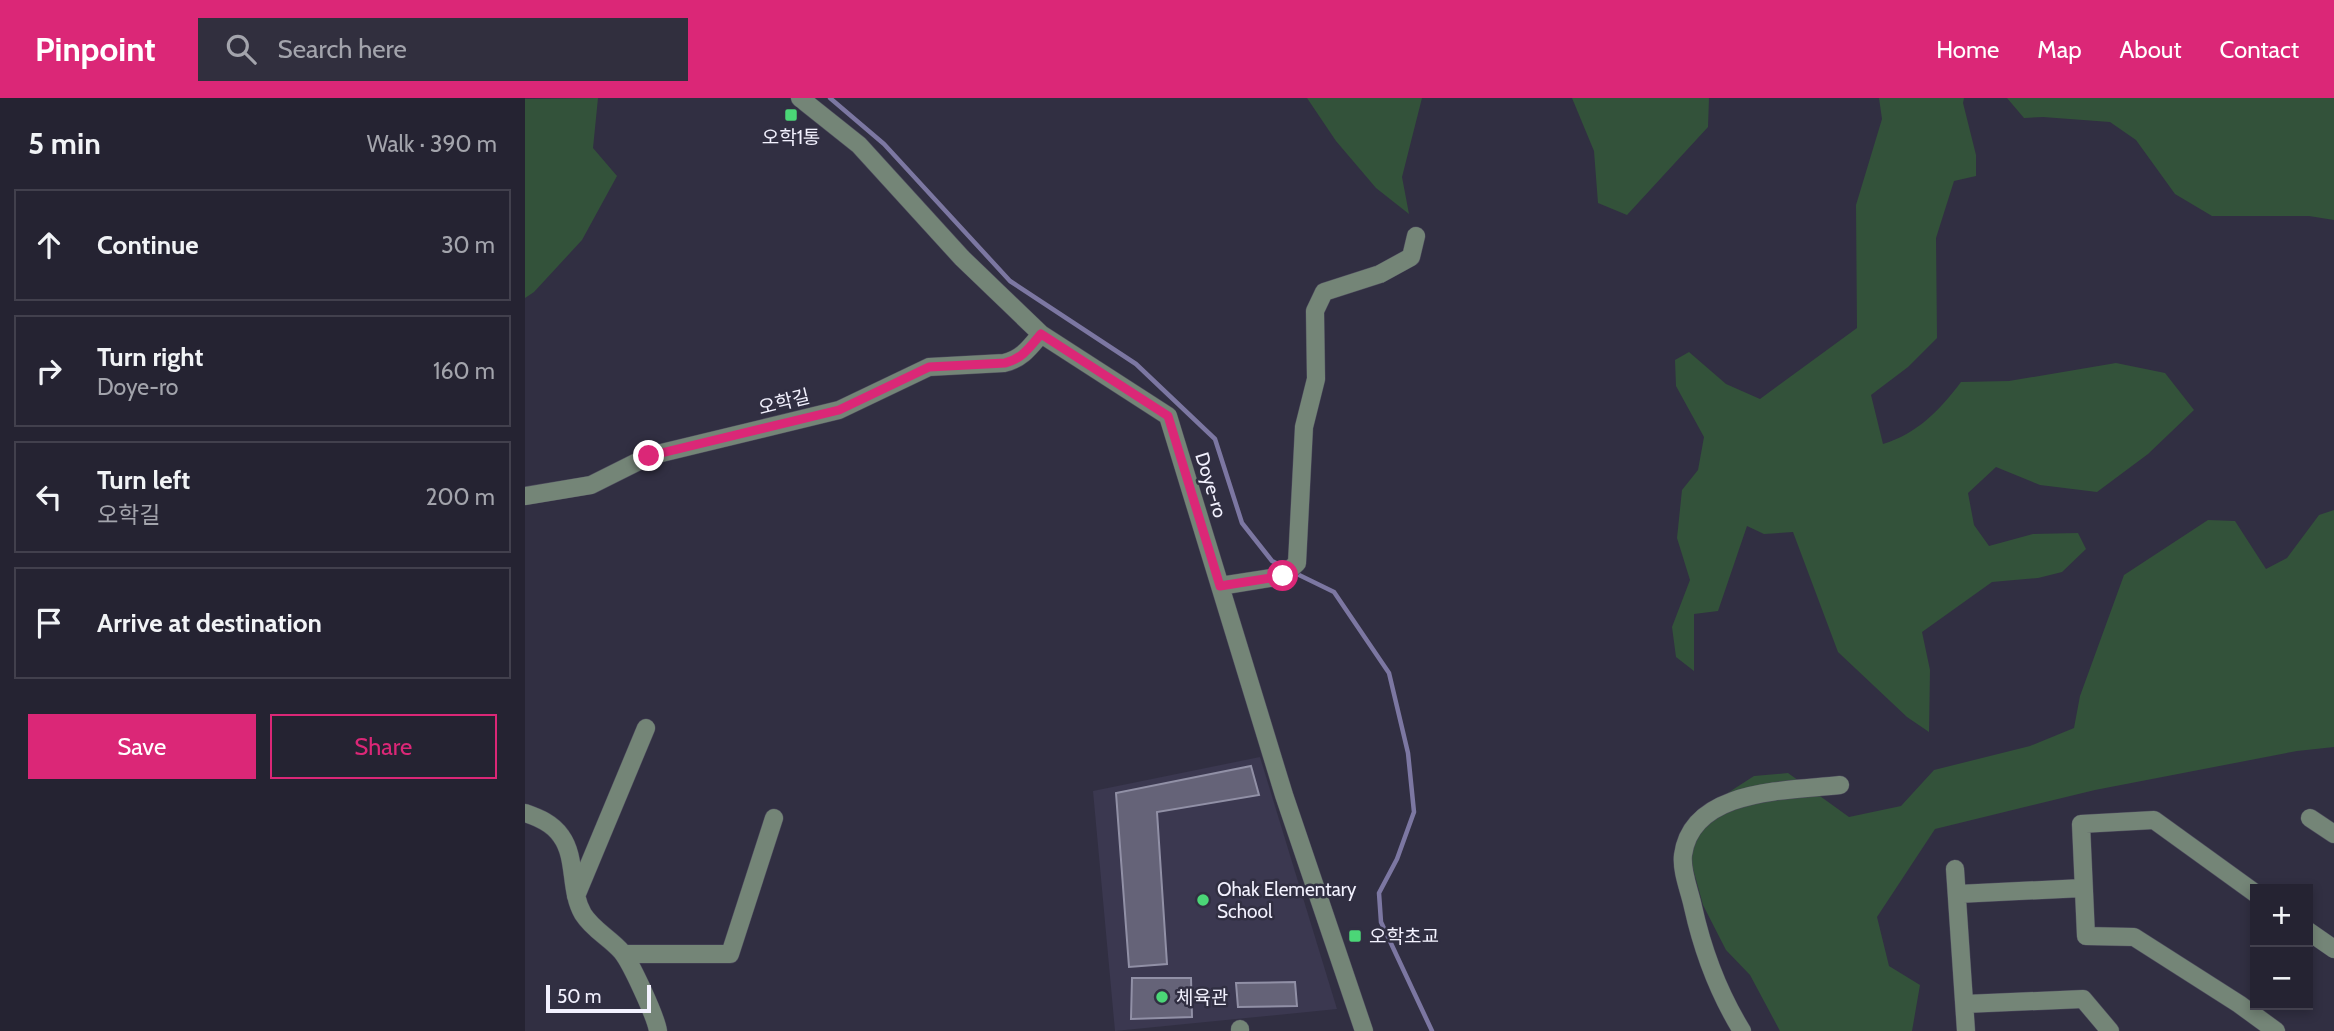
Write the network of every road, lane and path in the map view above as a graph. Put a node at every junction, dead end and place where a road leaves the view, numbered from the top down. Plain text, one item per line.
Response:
1 (800, 98) edge
2 (1416, 236) dead end
3 (1041, 334) junction
4 (525, 496) edge
5 (1220, 586) junction
6 (646, 728) dead end
7 (1840, 785) dead end
8 (525, 813) edge
9 (774, 818) dead end
10 (2310, 818) dead end
11 (2334, 834) edge
12 (1955, 869) dead end
13 (2083, 888) junction
14 (2250, 889) edge
15 (1958, 894) junction
16 (576, 896) junction
17 (2313, 934) edge
18 (2334, 950) edge
19 (624, 954) junction
20 (1965, 1004) junction
21 (658, 1031) edge
22 (1364, 1031) edge
23 (1742, 1031) edge
24 (1966, 1031) edge
25 (2110, 1031) edge
26 (2276, 1031) edge

1 - 3 street, Doye-ro
2 - 5 street
3 - 4 street, 오학길
3 - 5 street, Doye-ro
5 - 22 street, Doye-ro
6 - 16 street
7 - 23 street
8 - 16 street
9 - 19 street
10 - 11 street
12 - 15 street
13 - 14 street
13 - 15 street
13 - 26 street
15 - 20 street
16 - 19 street
17 - 18 street
19 - 21 street
20 - 24 street
20 - 25 street

